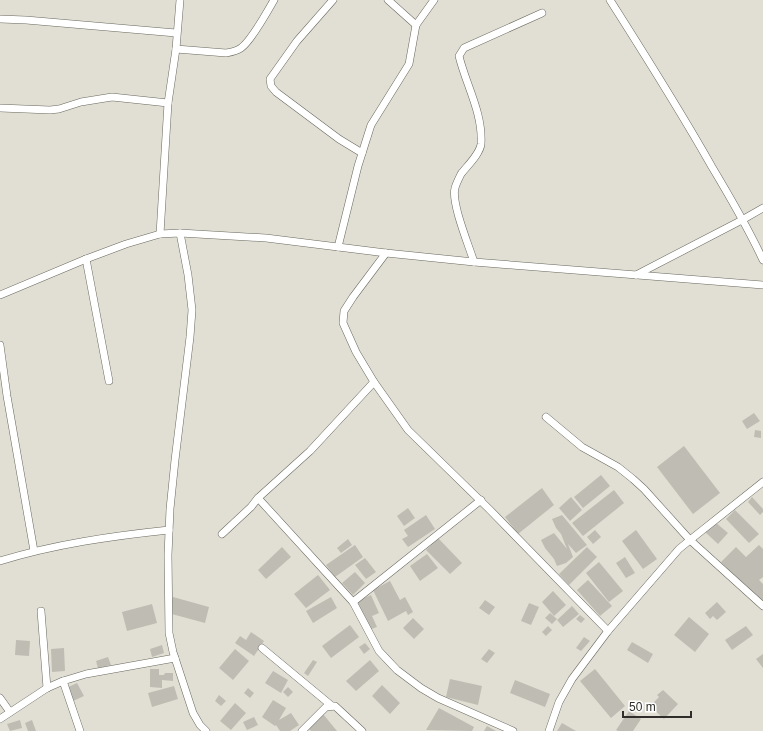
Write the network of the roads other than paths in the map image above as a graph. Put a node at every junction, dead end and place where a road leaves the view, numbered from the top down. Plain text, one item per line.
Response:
1 (180, 0) edge
2 (274, 0) edge
3 (333, 0) edge
4 (388, 0) edge
5 (434, 0) edge
6 (610, 0) edge
7 (542, 13) dead end
8 (0, 19) edge
9 (416, 25) junction
10 (176, 33) junction
11 (176, 49) junction
12 (168, 103) junction
13 (0, 108) edge
14 (362, 153) junction
15 (763, 208) edge
16 (742, 220) junction
17 (180, 233) junction
18 (160, 234) junction
19 (338, 247) junction
20 (386, 253) junction
21 (86, 259) junction
22 (763, 260) edge
23 (474, 262) junction
24 (635, 275) junction
25 (763, 286) edge
26 (0, 295) edge
27 (0, 345) edge
28 (109, 381) dead end
29 (374, 382) junction
30 (546, 417) dead end
31 (763, 482) edge
32 (258, 498) junction
33 (481, 500) junction
34 (169, 530) junction
35 (222, 534) dead end
36 (690, 540) junction
37 (34, 551) junction
38 (0, 561) edge
39 (353, 602) junction
40 (763, 606) edge
41 (41, 611) dead end
42 (608, 630) junction
43 (262, 648) dead end
44 (175, 658) junction
45 (63, 681) junction
46 (46, 688) junction
47 (0, 698) edge
48 (332, 706) junction
49 (10, 712) junction
50 (0, 719) edge
51 (80, 731) edge
52 (206, 731) edge
53 (302, 731) edge
54 (362, 731) edge
55 (513, 731) edge
56 (549, 731) edge

1 - 10 street
2 - 11 street
3 - 14 street
4 - 9 street
5 - 9 street
6 - 16 street
7 - 23 street
8 - 10 street
9 - 14 street
10 - 11 street
11 - 12 street
12 - 13 street
12 - 18 street
14 - 19 street
15 - 16 street
16 - 22 street
16 - 24 street
17 - 18 street
17 - 19 street
17 - 34 street
18 - 21 street
19 - 20 street
20 - 23 street
20 - 29 street
21 - 26 street
21 - 28 street
23 - 24 street
24 - 25 street
27 - 37 street
29 - 32 street
29 - 33 street
30 - 36 street
31 - 36 street
32 - 35 street
32 - 39 street
33 - 39 street
33 - 42 street
34 - 37 street
34 - 44 street
36 - 40 street
36 - 42 street
37 - 38 street
39 - 55 street
41 - 46 street
42 - 56 street
43 - 48 street
44 - 45 street
44 - 52 street
45 - 46 street
45 - 51 street
46 - 49 street
47 - 49 street
48 - 53 street
48 - 54 street
49 - 50 street

